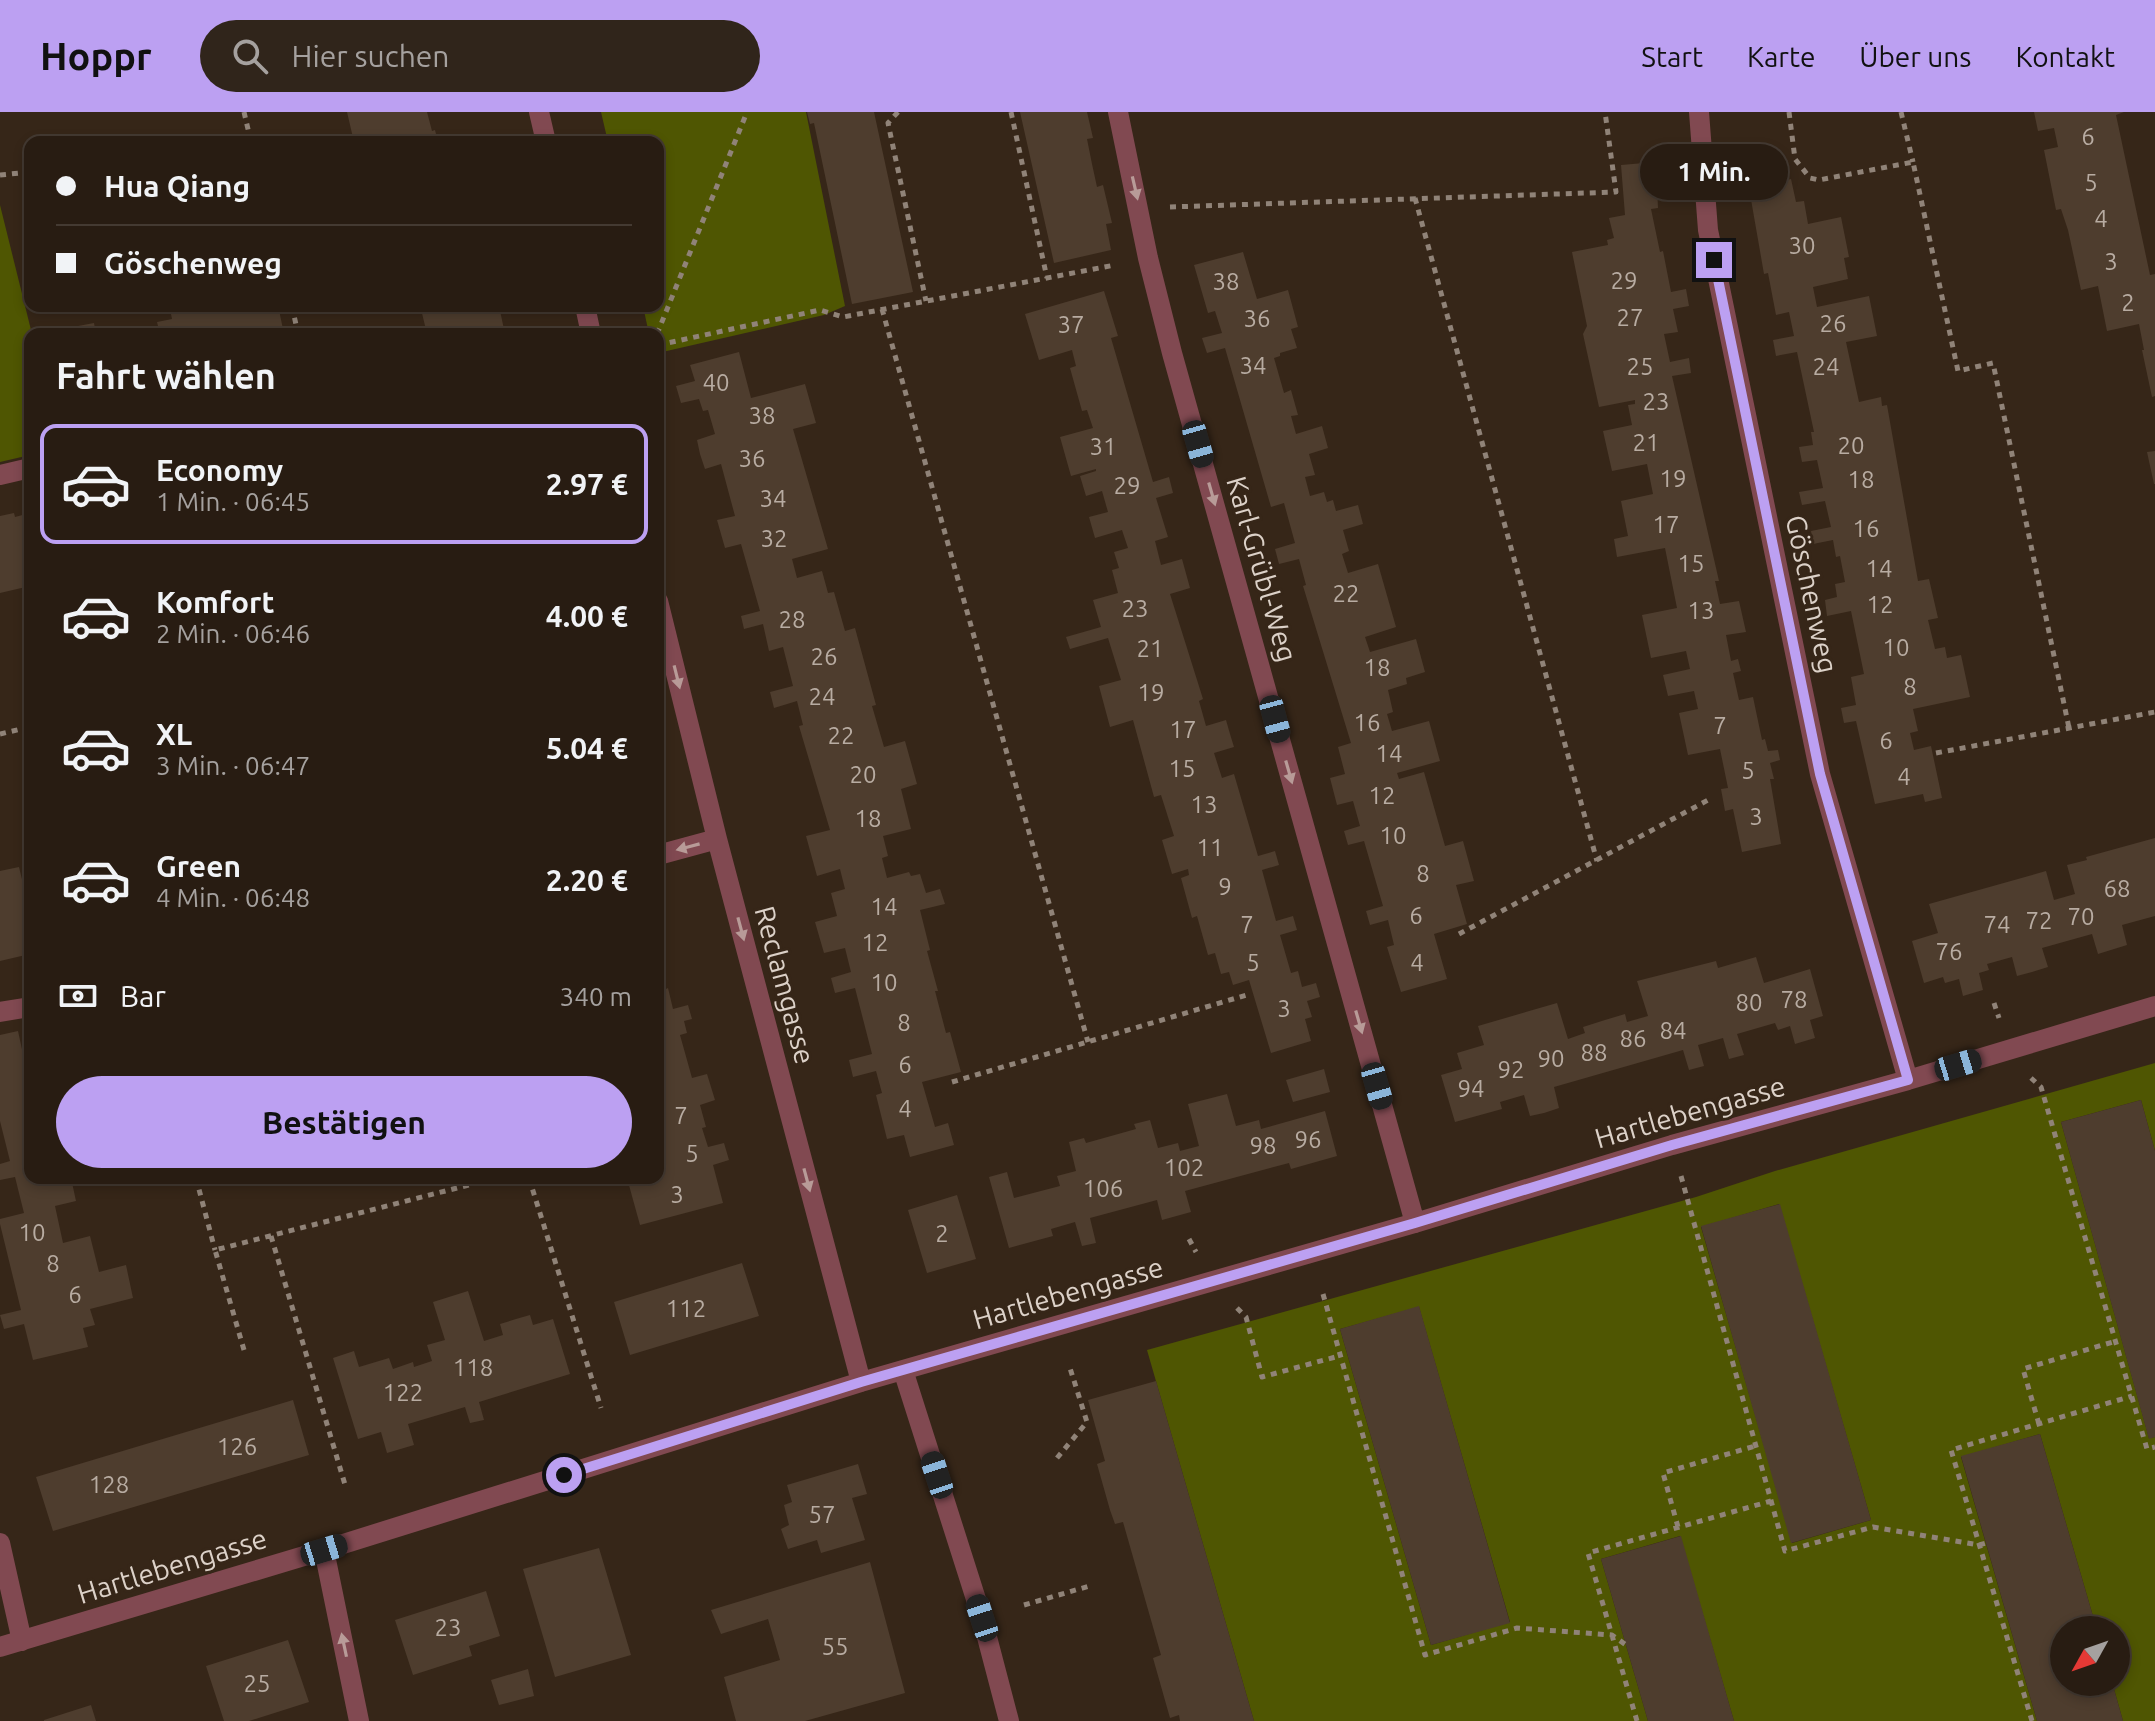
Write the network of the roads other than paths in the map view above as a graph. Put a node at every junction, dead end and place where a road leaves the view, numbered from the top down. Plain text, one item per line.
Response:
1 (539, 112) edge
2 (1118, 112) edge
3 (1699, 112) edge
4 (545, 136) edge
5 (24, 469) edge
6 (0, 475) edge
7 (664, 625) edge
8 (717, 839) junction
9 (664, 853) edge
10 (2155, 1006) edge
11 (24, 1008) edge
12 (0, 1012) edge
13 (1908, 1080) junction
14 (1415, 1223) junction
15 (903, 1370) junction
16 (861, 1382) junction
17 (0, 1543) edge
18 (324, 1550) junction
19 (22, 1641) junction
20 (0, 1647) edge
21 (359, 1721) edge
22 (1009, 1721) edge

1 - 4 street
2 -> 14 street, Karl-Grübl-Weg
3 - 13 street, Göschenweg
5 - 6 street
7 -> 8 street, Reclamgasse
8 -> 9 street
8 -> 16 street, Reclamgasse
10 - 13 street, Hartlebengasse
11 - 12 street
13 - 14 street, Hartlebengasse
14 - 15 street, Hartlebengasse
15 - 16 street, Hartlebengasse
15 - 22 street
16 - 18 street, Hartlebengasse
17 - 19 street
18 - 19 street, Hartlebengasse
21 -> 18 street
19 - 20 street, Hartlebengasse

